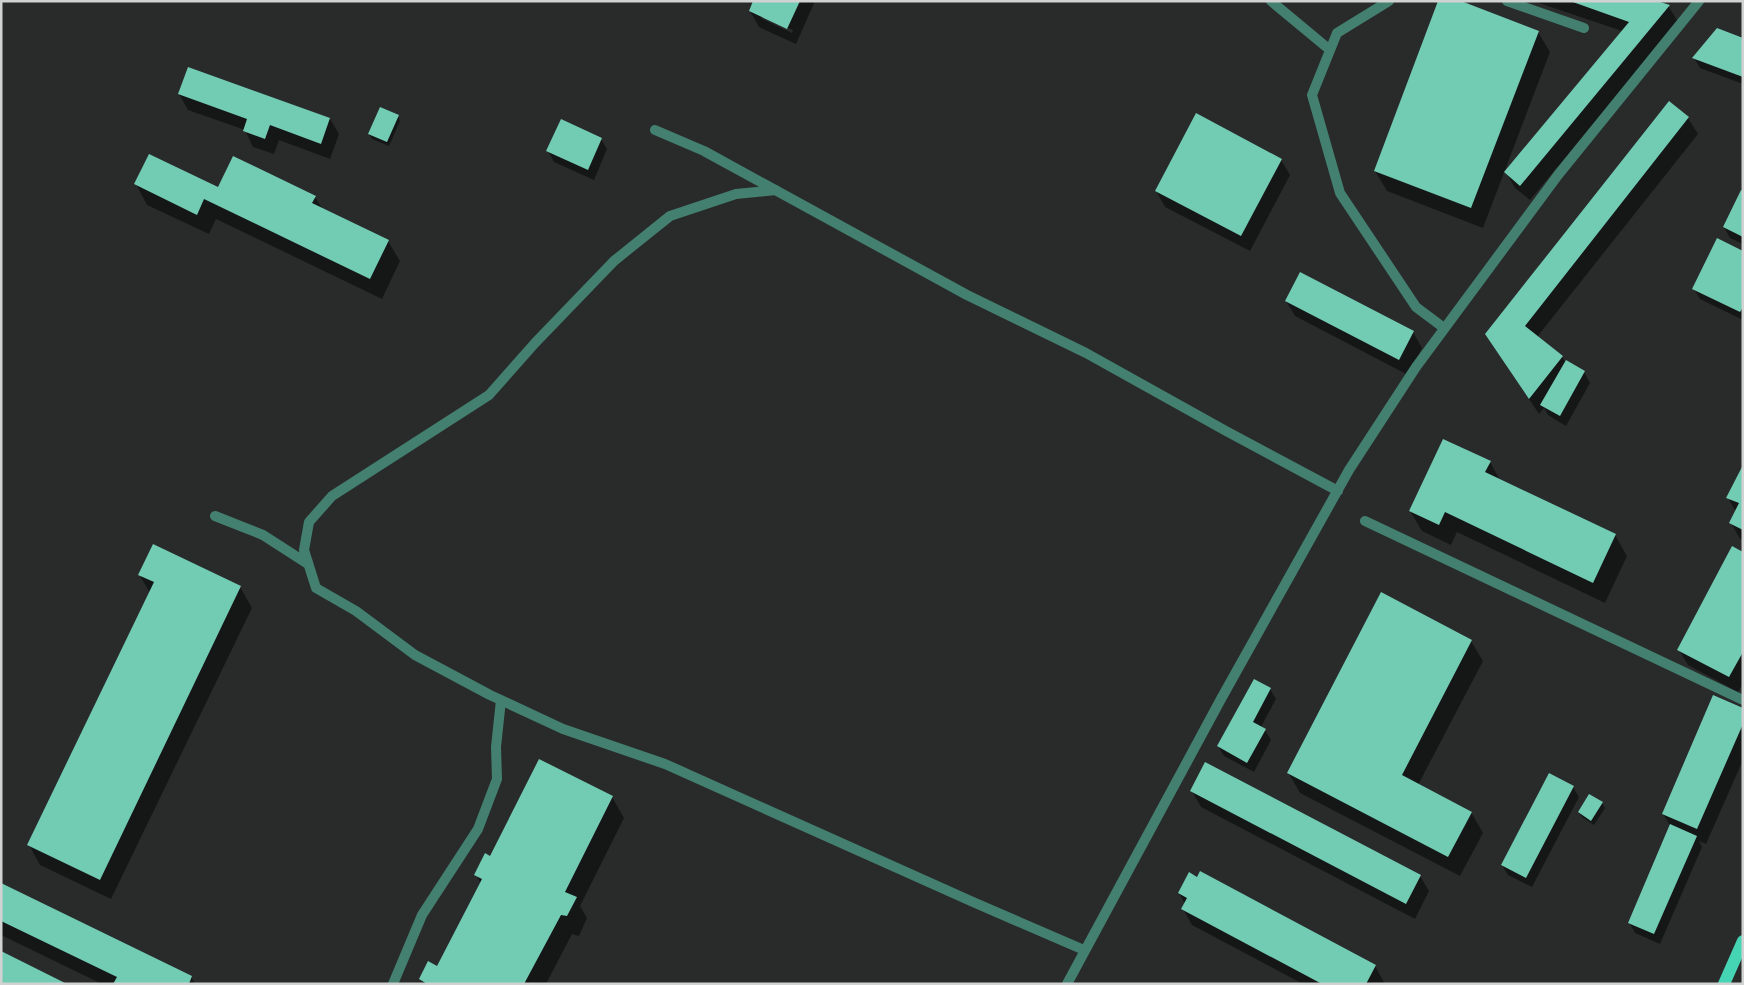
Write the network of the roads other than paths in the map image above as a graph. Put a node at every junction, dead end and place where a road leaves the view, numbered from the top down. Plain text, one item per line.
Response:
1 (1271, 1) edge
2 (1389, 1) edge
3 (1507, 1) edge
4 (1699, 1) edge
5 (1584, 28) dead end
6 (1330, 50) junction
7 (654, 130) dead end
8 (776, 190) junction
9 (1444, 328) junction
10 (1338, 491) junction
11 (216, 516) dead end
12 (1365, 520) dead end
13 (308, 564) junction
14 (501, 700) junction
15 (1743, 700) edge
16 (1743, 942) edge
17 (1084, 950) junction
18 (393, 984) edge
19 (1066, 984) edge
20 (1724, 984) edge

1 - 6 street
2 - 6 street
3 - 5 street
4 - 9 street
6 - 9 street
7 - 8 street
8 - 10 street
8 - 13 street
9 - 10 street
10 - 17 street
11 - 13 street
12 - 15 street
13 - 14 street
14 - 17 street
14 - 18 street
16 - 20 main road
17 - 19 street

